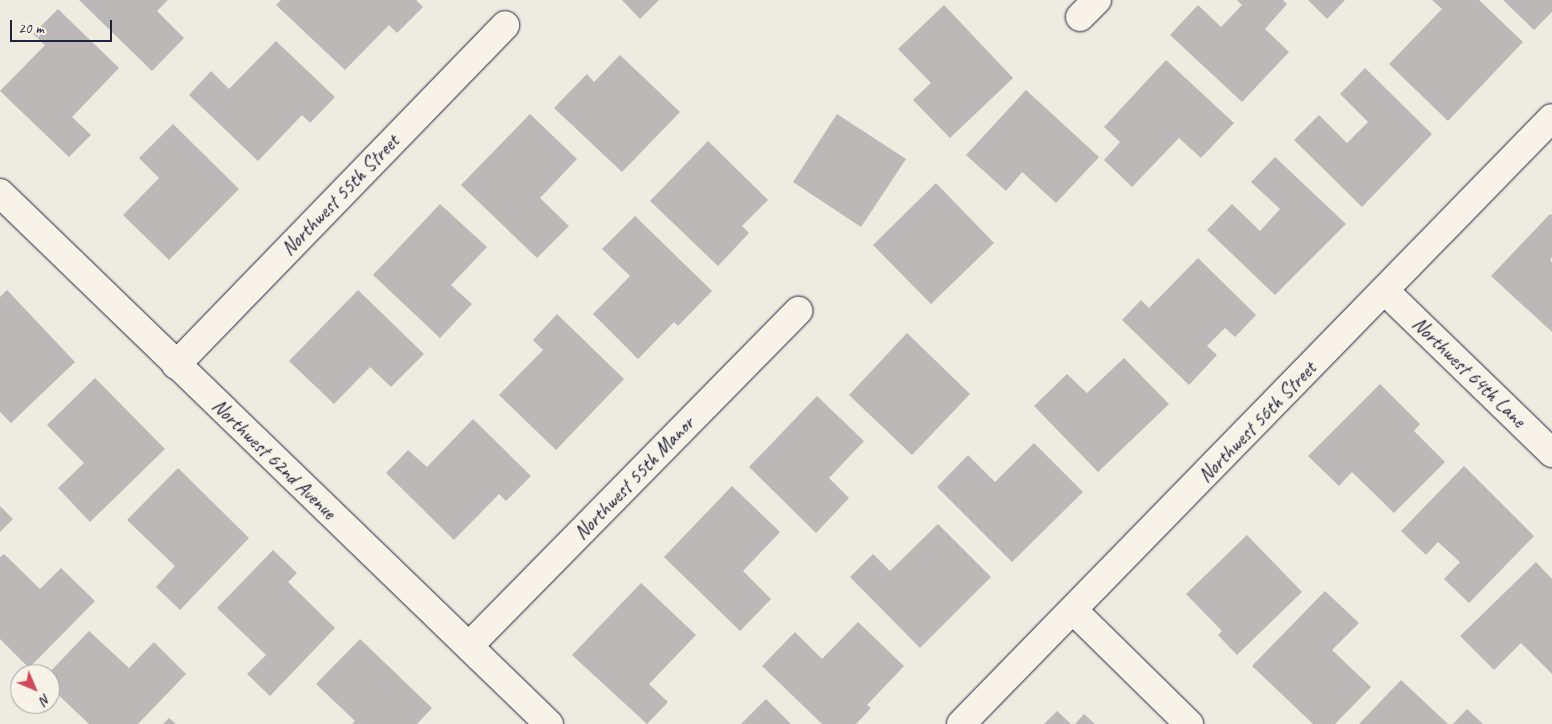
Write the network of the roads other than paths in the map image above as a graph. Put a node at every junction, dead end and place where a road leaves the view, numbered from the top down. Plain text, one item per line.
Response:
1 (505, 24) dead end
2 (1552, 118) edge
3 (0, 193) edge
4 (1385, 291) junction
5 (798, 311) dead end
6 (176, 365) junction
7 (1552, 453) edge
8 (1072, 610) junction
9 (470, 646) junction
10 (549, 724) edge
11 (961, 724) edge
12 (1189, 724) edge

1 - 6 street, Northwest 55th Street
2 - 4 street, Northwest 56th Street
3 - 6 street, Northwest 62nd Avenue
4 - 7 street, Northwest 64th Lane
4 - 8 street, Northwest 56th Street
5 - 9 street, Northwest 55th Manor
6 - 9 street, Northwest 62nd Avenue
8 - 11 street, Northwest 56th Street
8 - 12 street
9 - 10 street, Northwest 62nd Avenue

